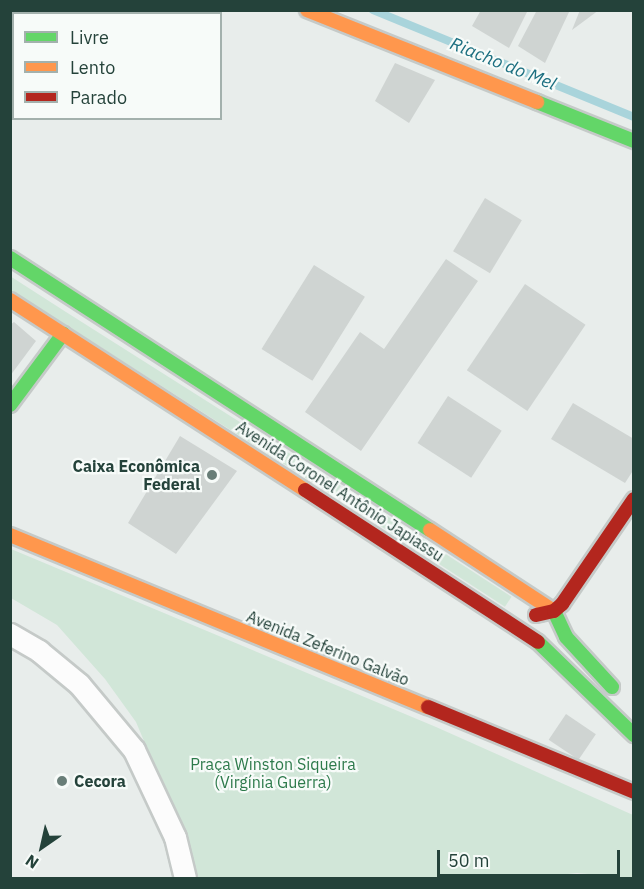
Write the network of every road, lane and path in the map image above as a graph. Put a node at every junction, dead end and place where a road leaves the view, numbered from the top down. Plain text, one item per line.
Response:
1 (307, 10) edge
2 (633, 141) edge
3 (10, 258) edge
4 (10, 300) edge
5 (63, 334) junction
6 (10, 405) edge
7 (633, 499) edge
8 (364, 506) junction
9 (10, 535) edge
10 (494, 611) junction
11 (554, 611) junction
12 (10, 634) edge
13 (619, 695) dead end
14 (633, 735) edge
15 (633, 792) edge
16 (185, 879) edge

1 - 2 street
3 - 8 street, Avenida Coronel Antônio Japiassu
4 - 5 street, Avenida Coronel Antônio Japiassu
5 - 6 street
5 - 8 street, Avenida Coronel Antônio Japiassu
7 - 11 street
8 - 10 street, Avenida Coronel Antônio Japiassu
8 - 11 street, Avenida Coronel Antônio Japiassu
9 - 15 street, Avenida Zeferino Galvão
10 - 11 street
10 - 14 street, Avenida Coronel Antônio Japiassu
11 - 13 street
12 - 16 street

